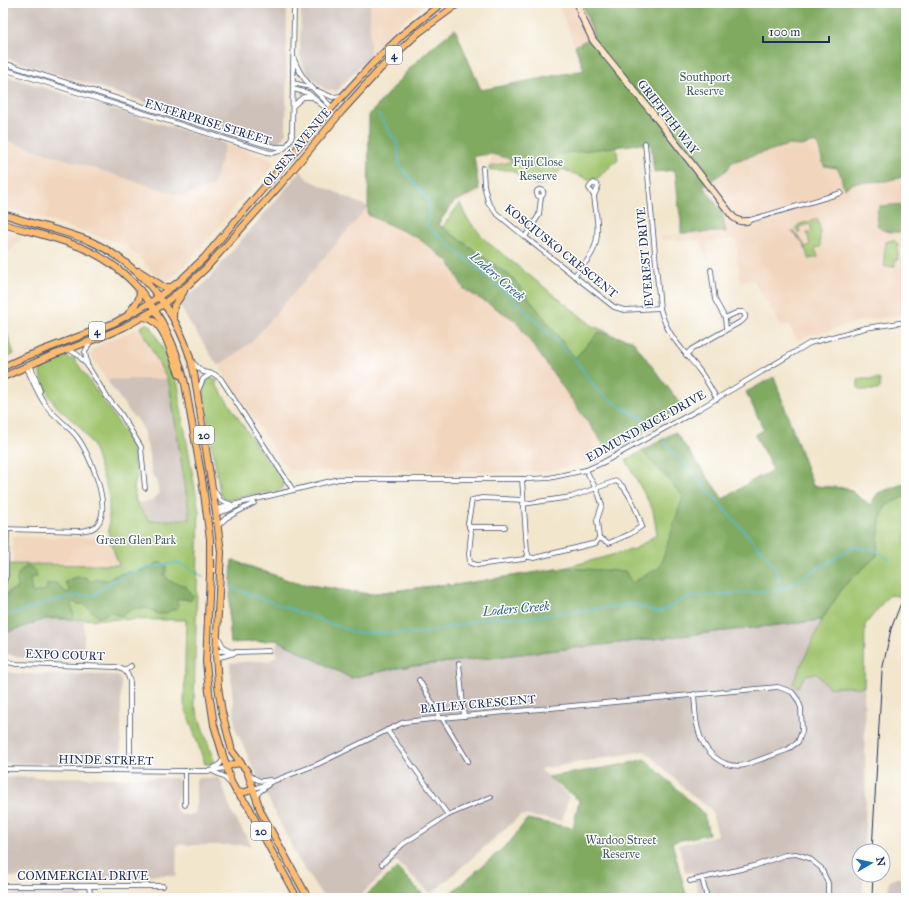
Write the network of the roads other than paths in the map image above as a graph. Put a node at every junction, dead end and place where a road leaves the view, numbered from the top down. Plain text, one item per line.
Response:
1 (294, 3) edge
2 (442, 3) edge
3 (459, 3) edge
4 (575, 3) edge
5 (578, 3) edge
6 (581, 15) junction
7 (293, 57) junction
8 (3, 62) edge
9 (3, 69) edge
10 (293, 83) junction
11 (312, 88) junction
12 (293, 89) junction
13 (344, 94) junction
14 (314, 98) junction
15 (293, 107) junction
16 (331, 110) junction
17 (338, 116) junction
18 (645, 144) dead end
19 (285, 147) junction
20 (483, 168) dead end
21 (841, 193) dead end
22 (594, 196) dead end
23 (541, 197) dead end
24 (3, 214) edge
25 (747, 221) joint
26 (3, 224) edge
27 (525, 237) junction
28 (91, 242) junction
29 (87, 250) junction
30 (130, 266) junction
31 (711, 270) dead end
32 (574, 276) junction
33 (187, 286) junction
34 (172, 287) junction
35 (140, 290) junction
36 (159, 297) junction
37 (150, 303) junction
38 (164, 304) junction
39 (660, 308) junction
40 (155, 310) junction
41 (127, 316) junction
42 (143, 318) junction
43 (725, 318) junction
44 (174, 319) junction
45 (906, 322) edge
46 (726, 329) junction
47 (90, 341) junction
48 (68, 349) junction
49 (686, 355) junction
50 (23, 358) junction
51 (192, 362) junction
52 (28, 365) junction
53 (87, 365) junction
54 (3, 367) edge
55 (211, 374) junction
56 (3, 377) edge
57 (185, 383) junction
58 (197, 393) junction
59 (717, 399) junction
60 (586, 470) junction
61 (522, 479) junction
62 (212, 484) junction
63 (145, 488) dead end
64 (596, 489) junction
65 (293, 490) junction
66 (262, 499) junction
67 (523, 502) junction
68 (237, 505) junction
69 (216, 511) junction
70 (207, 513) junction
71 (218, 526) junction
72 (469, 527) junction
73 (505, 527) dead end
74 (5, 529) edge
75 (599, 538) junction
76 (528, 556) junction
77 (3, 584) edge
78 (217, 633) junction
79 (228, 650) junction
80 (269, 651) dead end
81 (238, 652) junction
82 (206, 654) junction
83 (216, 654) junction
84 (3, 661) edge
85 (459, 663) dead end
86 (131, 666) dead end
87 (125, 670) junction
88 (419, 680) dead end
89 (694, 694) junction
90 (464, 716) junction
91 (440, 718) junction
92 (387, 730) junction
93 (224, 758) junction
94 (468, 760) dead end
95 (226, 768) junction
96 (3, 769) edge
97 (245, 769) junction
98 (130, 770) junction
99 (185, 771) junction
100 (208, 771) junction
101 (276, 779) junction
102 (234, 788) junction
103 (253, 790) junction
104 (491, 797) dead end
105 (256, 800) junction
106 (185, 805) dead end
107 (448, 815) junction
108 (382, 864) dead end
109 (702, 878) junction
110 (690, 881) dead end
111 (3, 886) edge
112 (163, 886) dead end
113 (89, 887) junction
114 (91, 898) edge
115 (297, 898) edge
116 (308, 898) edge
117 (707, 898) edge
118 (828, 898) edge

1 - 7 street
2 - 13 main road, OLSEN AVENUE / 4
3 - 17 main road, OLSEN AVENUE / 4
4 - 6 street, GRIFFITH WAY
5 - 6 street, GRIFFITH WAY
6 - 25 street, GRIFFITH WAY
7 - 10 street
7 - 11 street
8 - 19 street, ENTERPRISE STREET
9 - 19 street, ENTERPRISE STREET
10 - 11 street
10 - 12 street
11 - 13 street
11 - 16 street
12 - 14 street
12 - 15 street
13 - 16 main road, OLSEN AVENUE / 4
14 - 15 street
14 - 16 street
15 - 19 street
16 - 17 main road
16 - 34 main road, OLSEN AVENUE / 4
17 - 33 main road, OLSEN AVENUE / 4
18 - 39 street, EVEREST DRIVE
20 - 27 street, KOSCIUSKO CRESCENT
21 - 25 street
22 - 32 street
23 - 27 street
24 - 28 main road, 20
26 - 29 main road, 20
27 - 32 street, KOSCIUSKO CRESCENT
28 - 29 main road
28 - 30 main road, 20
29 - 35 main road, 20
30 - 34 main road
30 - 36 main road, 20
31 - 43 street
32 - 39 street, KOSCIUSKO CRESCENT
33 - 38 main road, OLSEN AVENUE / 4
33 - 44 main road
34 - 36 main road, OLSEN AVENUE / 4
35 - 37 main road, 20
35 - 41 main road
36 - 37 main road, OLSEN AVENUE / 4
36 - 38 main road, 20
37 - 40 main road, 20
37 - 41 main road, 4
38 - 40 main road, OLSEN AVENUE / 4
38 - 44 main road, 20
39 - 49 street, EVEREST DRIVE
40 - 42 main road, 4
40 - 57 main road, 20
41 - 50 main road, 4
42 - 47 main road, 4
42 - 57 main road
43 - 46 street
43 - 46 street
44 - 51 main road, 20
45 - 59 street, EDMUND RICE DRIVE
46 - 49 street
47 - 48 main road, 4
47 - 53 street
48 - 52 main road, 4
48 - 53 street
49 - 59 street, EVEREST DRIVE
50 - 52 main road
50 - 54 main road, 4
51 - 55 street
51 - 58 main road, 20
52 - 56 main road, 4
52 - 74 street
53 - 63 street
55 - 58 street
55 - 65 street
57 - 70 main road, 20
58 - 62 main road, 20
59 - 60 street, EDMUND RICE DRIVE
60 - 61 street, EDMUND RICE DRIVE
60 - 64 street
61 - 65 street, EDMUND RICE DRIVE
61 - 67 street
62 - 68 street
62 - 69 main road, 20
64 - 67 street
64 - 75 street
64 - 75 street
65 - 66 street, EDMUND RICE DRIVE
66 - 68 street, EDMUND RICE DRIVE
66 - 71 street, EDMUND RICE DRIVE
67 - 72 street
67 - 76 street
68 - 69 street, EDMUND RICE DRIVE
69 - 70 main road
69 - 71 main road, 20
70 - 82 main road, 20
71 - 78 main road, 20
72 - 73 street
72 - 76 street
74 - 77 street
75 - 76 street
78 - 79 street
78 - 83 main road, 20
79 - 81 street
79 - 83 street
80 - 81 street
81 - 83 street
82 - 83 main road
82 - 93 main road, 20
83 - 97 main road, 20
84 - 87 street, EXPO COURT
85 - 90 street
86 - 87 street
87 - 98 street
88 - 91 street
89 - 89 street, BAILEY CRESCENT
89 - 90 street, BAILEY CRESCENT
90 - 91 street, BAILEY CRESCENT
91 - 92 street, BAILEY CRESCENT
91 - 94 street
92 - 101 street, BAILEY CRESCENT
92 - 107 street
93 - 95 main road, 20
93 - 100 street
95 - 97 main road
95 - 100 street, HINDE STREET
95 - 102 main road, 20
96 - 98 street, HINDE STREET
97 - 101 street, BAILEY CRESCENT
97 - 103 main road, 20
98 - 99 street, HINDE STREET
99 - 100 street, HINDE STREET
99 - 106 street
100 - 102 street, HINDE STREET
101 - 103 street, BAILEY CRESCENT
101 - 105 street
102 - 103 main road
102 - 115 main road, 20
103 - 105 main road, 20
104 - 107 street
105 - 116 main road, 20
107 - 108 street
109 - 110 street
109 - 117 street
109 - 118 street
111 - 113 street, COMMERCIAL DRIVE
112 - 113 street, COMMERCIAL DRIVE
113 - 114 street

